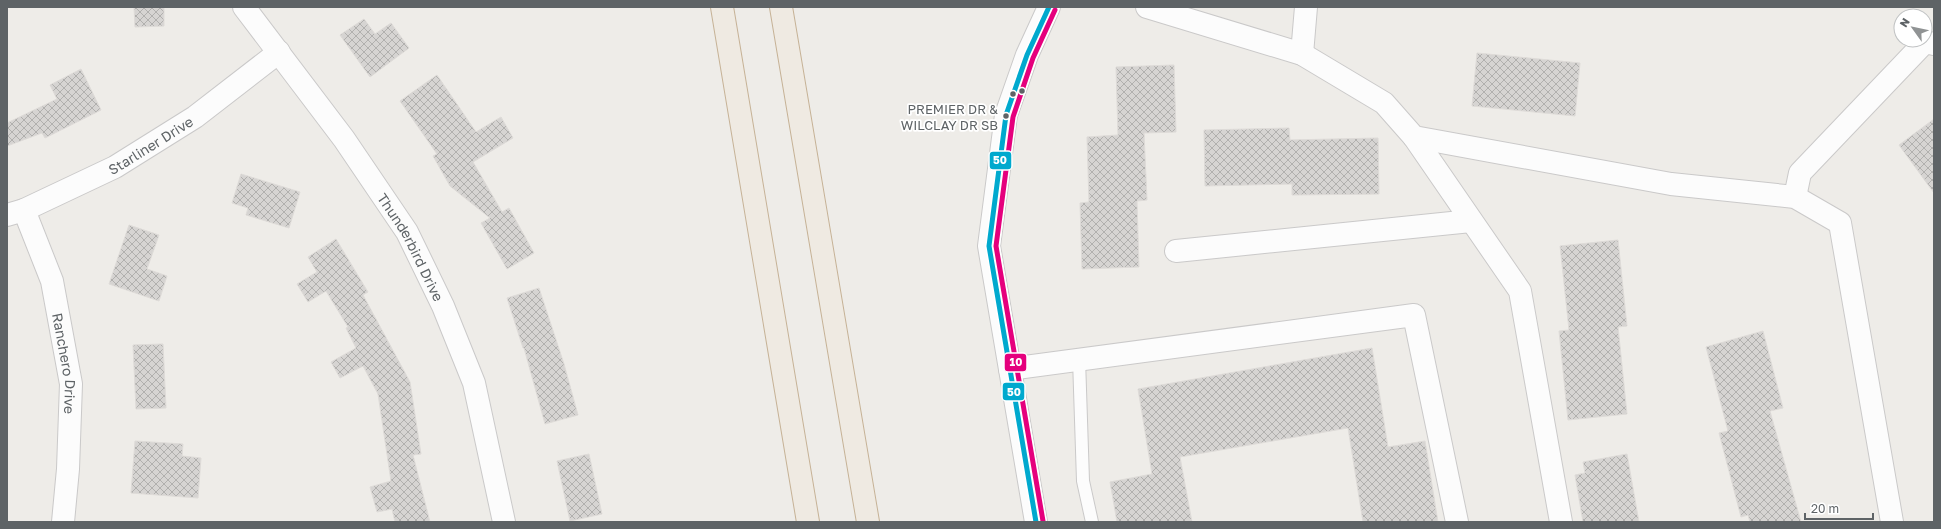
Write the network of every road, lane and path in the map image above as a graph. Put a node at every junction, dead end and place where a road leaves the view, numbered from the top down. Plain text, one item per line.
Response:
1 (244, 7) edge
2 (722, 7) edge
3 (781, 7) edge
4 (1050, 7) edge
5 (1146, 7) edge
6 (1306, 7) edge
7 (1934, 44) edge
8 (279, 52) junction
9 (1302, 54) junction
10 (1414, 137) junction
11 (1795, 197) junction
12 (15, 213) edge
13 (1471, 221) junction
14 (1176, 251) dead end
15 (1079, 359) junction
16 (1010, 368) junction
17 (63, 522) edge
18 (504, 522) edge
19 (808, 522) edge
20 (868, 522) edge
21 (1036, 522) edge
22 (1092, 522) edge
23 (1457, 522) edge
24 (1561, 522) edge
25 (1892, 522) edge

1 - 8 street, Thunderbird Drive
2 - 19 highway
3 - 20 highway
4 - 16 street
5 - 9 street
6 - 9 street
7 - 11 street
8 - 12 street, Starliner Drive
8 - 18 street, Thunderbird Drive
9 - 10 street
10 - 11 street
10 - 13 street
11 - 25 street
12 - 17 street, Ranchero Drive
13 - 14 street
13 - 24 street
15 - 16 street
15 - 22 lane
15 - 23 street
16 - 21 street

